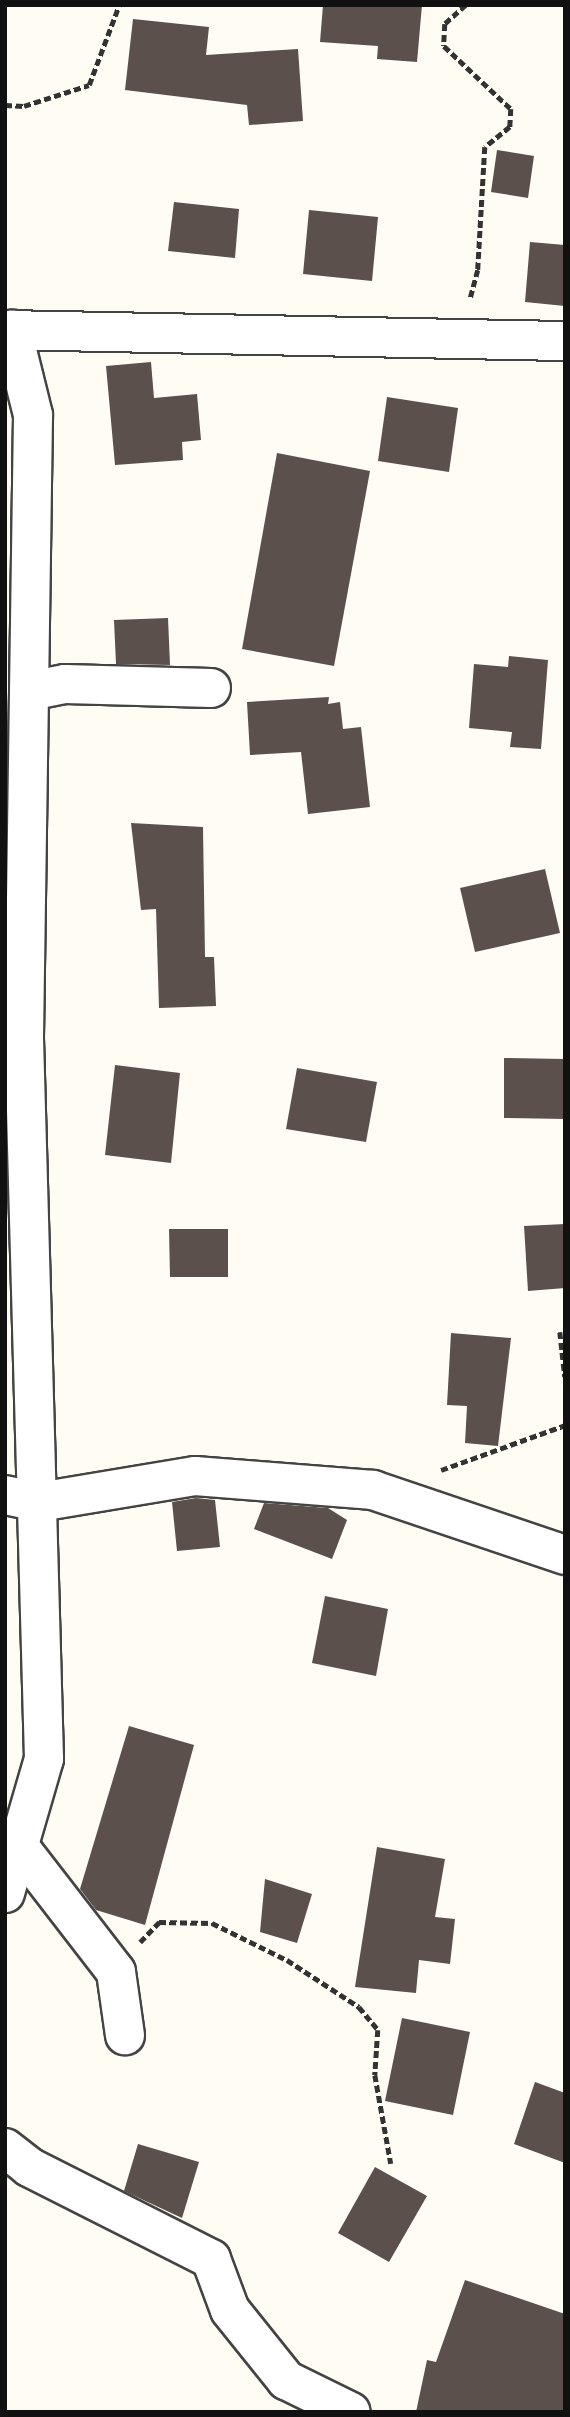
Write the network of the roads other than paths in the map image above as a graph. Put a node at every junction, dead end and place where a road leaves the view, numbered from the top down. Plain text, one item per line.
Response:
1 (9, 330) edge
2 (565, 341) edge
3 (211, 688) dead end
4 (29, 691) junction
5 (22, 1498) edge
6 (565, 1555) edge
7 (12, 1843) edge
8 (5, 1893) edge
9 (125, 2035) dead end
10 (5, 2148) edge
11 (351, 2412) edge

1 - 2 street
1 - 4 street
3 - 4 street
4 - 5 street
5 - 6 street
5 - 7 street
7 - 8 street
7 - 9 street
10 - 11 street

